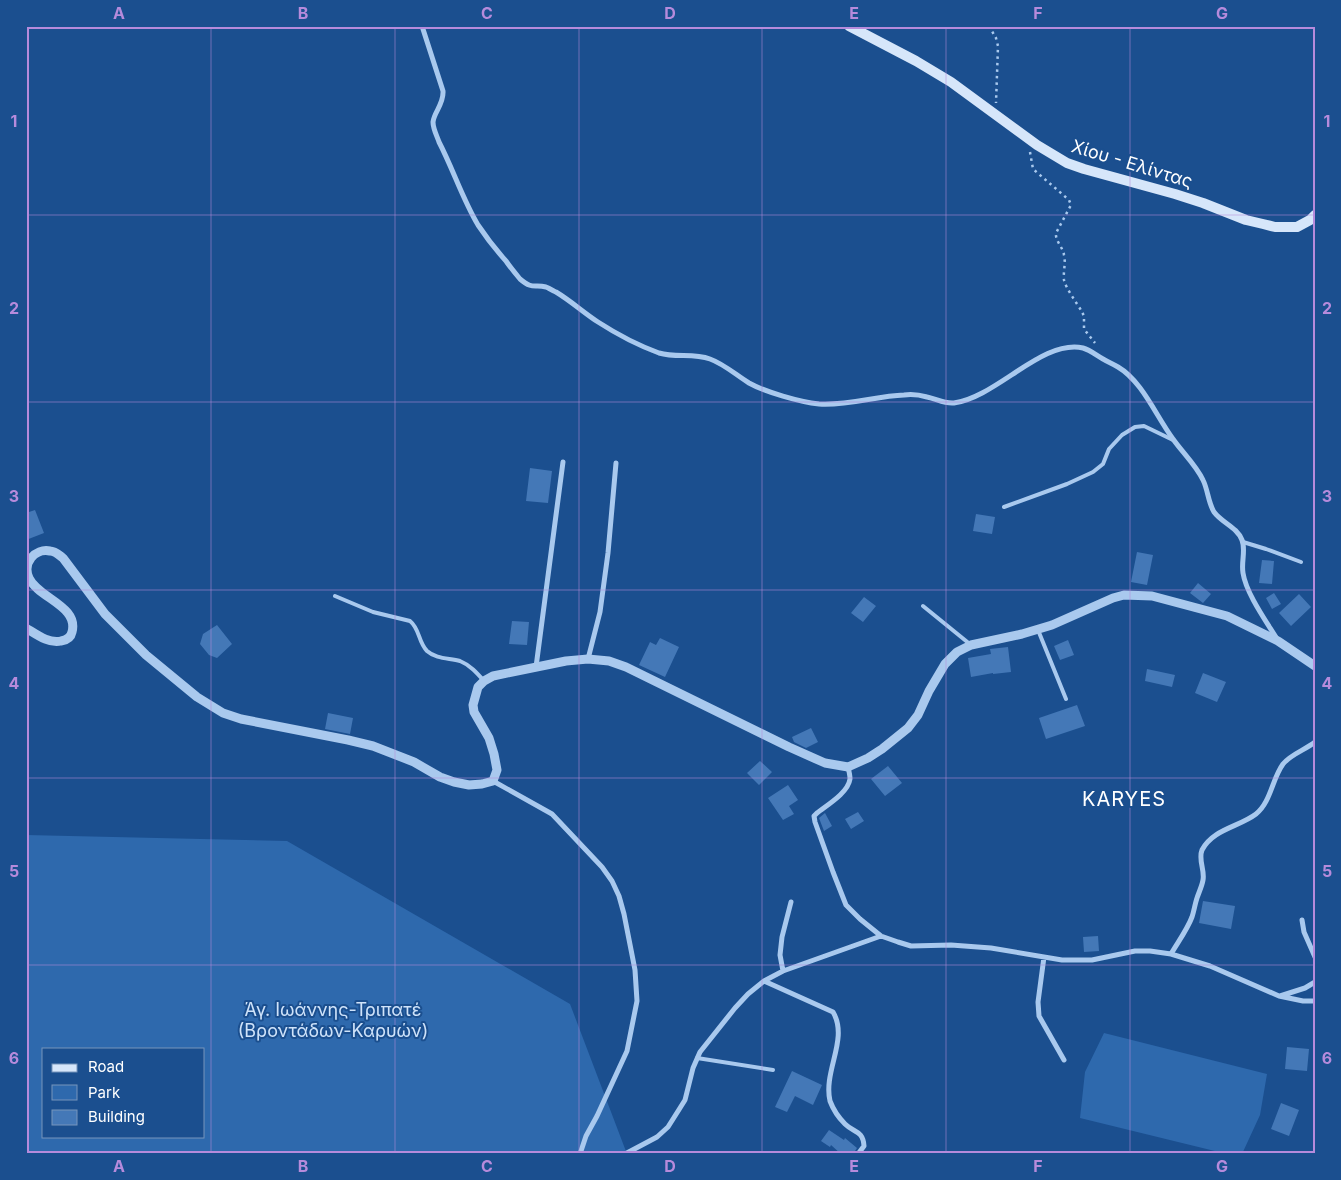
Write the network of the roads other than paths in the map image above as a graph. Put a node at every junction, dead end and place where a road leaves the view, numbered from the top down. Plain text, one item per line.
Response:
1 (422, 26) edge
2 (849, 26) edge
3 (1313, 219) edge
4 (1173, 440) junction
5 (563, 462) dead end
6 (616, 463) dead end
7 (1004, 507) dead end
8 (1243, 542) junction
9 (1301, 562) dead end
10 (335, 596) dead end
11 (923, 606) dead end
12 (26, 628) edge
13 (1038, 630) junction
14 (1278, 641) junction
15 (971, 645) junction
16 (588, 659) junction
17 (1315, 666) edge
18 (536, 667) junction
19 (484, 681) junction
20 (1066, 699) dead end
21 (1315, 742) edge
22 (848, 767) junction
23 (493, 780) junction
24 (791, 902) dead end
25 (1302, 920) dead end
26 (881, 936) junction
27 (1171, 954) junction
28 (1044, 957) junction
29 (1315, 957) edge
30 (782, 971) junction
31 (764, 981) junction
32 (1315, 982) edge
33 (1279, 996) junction
34 (1315, 1001) edge
35 (697, 1058) junction
36 (1064, 1060) dead end
37 (773, 1070) dead end
38 (580, 1154) edge
39 (625, 1154) edge
40 (858, 1154) edge

1 - 4 street
2 - 3 main road, Χίου - Ελίντας
4 - 7 lane
4 - 8 street
5 - 18 street
6 - 16 street
8 - 9 lane
8 - 14 street
10 - 19 lane
11 - 15 lane
12 - 23 street
13 - 14 street
13 - 15 street
13 - 20 lane
14 - 17 street
15 - 22 street
16 - 18 street
16 - 22 street
18 - 19 street
19 - 23 street
21 - 27 street
22 - 26 street
23 - 38 street
24 - 30 street
25 - 29 street
26 - 28 street
26 - 30 street
27 - 28 street
27 - 33 street
28 - 36 street
30 - 31 street
31 - 35 street
31 - 40 street
32 - 33 street
33 - 34 street
35 - 37 lane
35 - 39 street

